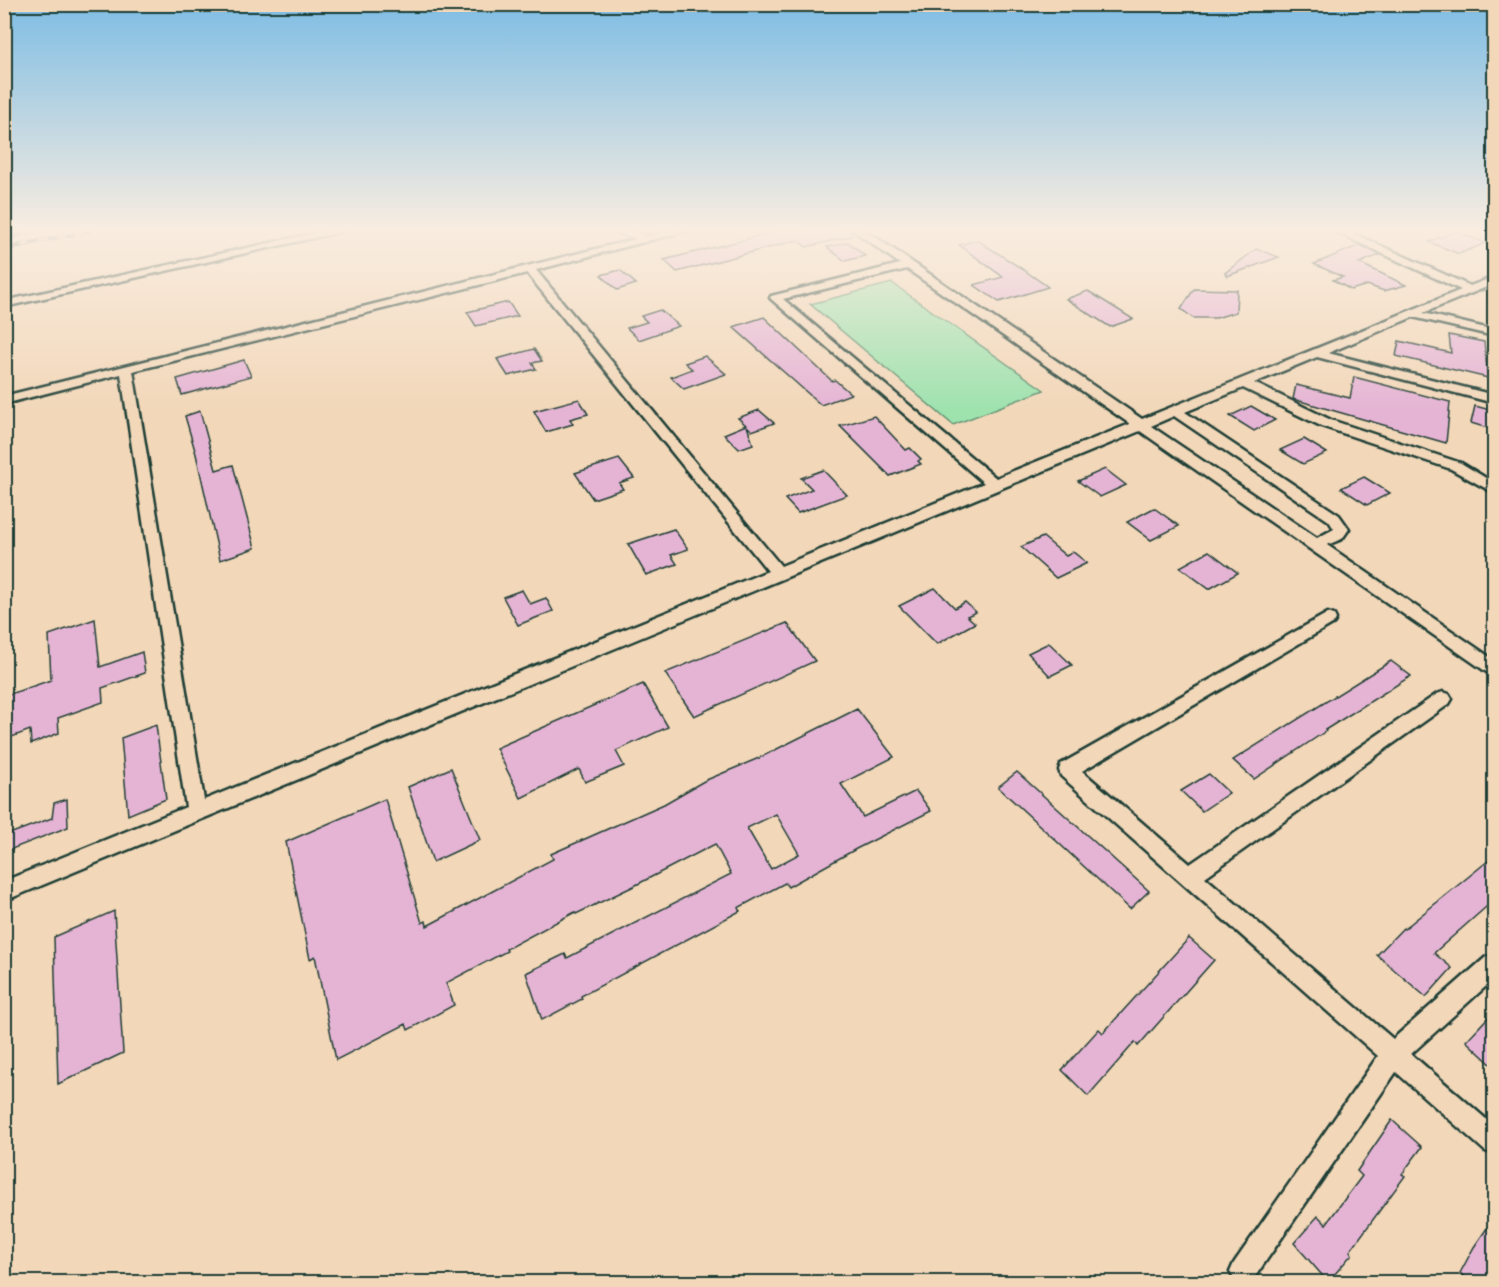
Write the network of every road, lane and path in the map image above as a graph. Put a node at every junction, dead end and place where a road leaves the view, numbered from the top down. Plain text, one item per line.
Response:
1 (68, 290) edge
2 (445, 290) edge
3 (546, 290) edge
4 (807, 290) edge
5 (945, 290) edge
6 (1470, 290) edge
7 (4, 304) edge
8 (1412, 314) junction
9 (1494, 333) edge
10 (1316, 353) junction
11 (127, 370) junction
12 (1243, 383) junction
13 (1494, 399) edge
14 (4, 400) edge
15 (1175, 411) junction
16 (1140, 425) junction
17 (995, 485) junction
18 (1494, 489) edge
19 (1315, 545) junction
20 (780, 573) junction
21 (1328, 618) dead end
22 (1494, 668) edge
23 (1443, 699) dead end
24 (196, 812) junction
25 (1190, 876) junction
26 (4, 891) edge
27 (1494, 966) edge
28 (1394, 1054) junction
29 (1494, 1142) edge
30 (1242, 1272) dead end

1 - 7 street
2 - 11 street
3 - 20 street
4 - 17 street
5 - 16 street
6 - 8 street
8 - 9 street
8 - 10 street
10 - 12 street
10 - 13 street
11 - 14 street
11 - 24 street
12 - 15 street
12 - 18 street
15 - 16 street
15 - 19 street
16 - 17 street
16 - 19 street
17 - 20 street
19 - 22 street
20 - 24 street
21 - 25 street
23 - 25 street
24 - 26 street
25 - 28 street
27 - 28 street
28 - 29 street
28 - 30 street

